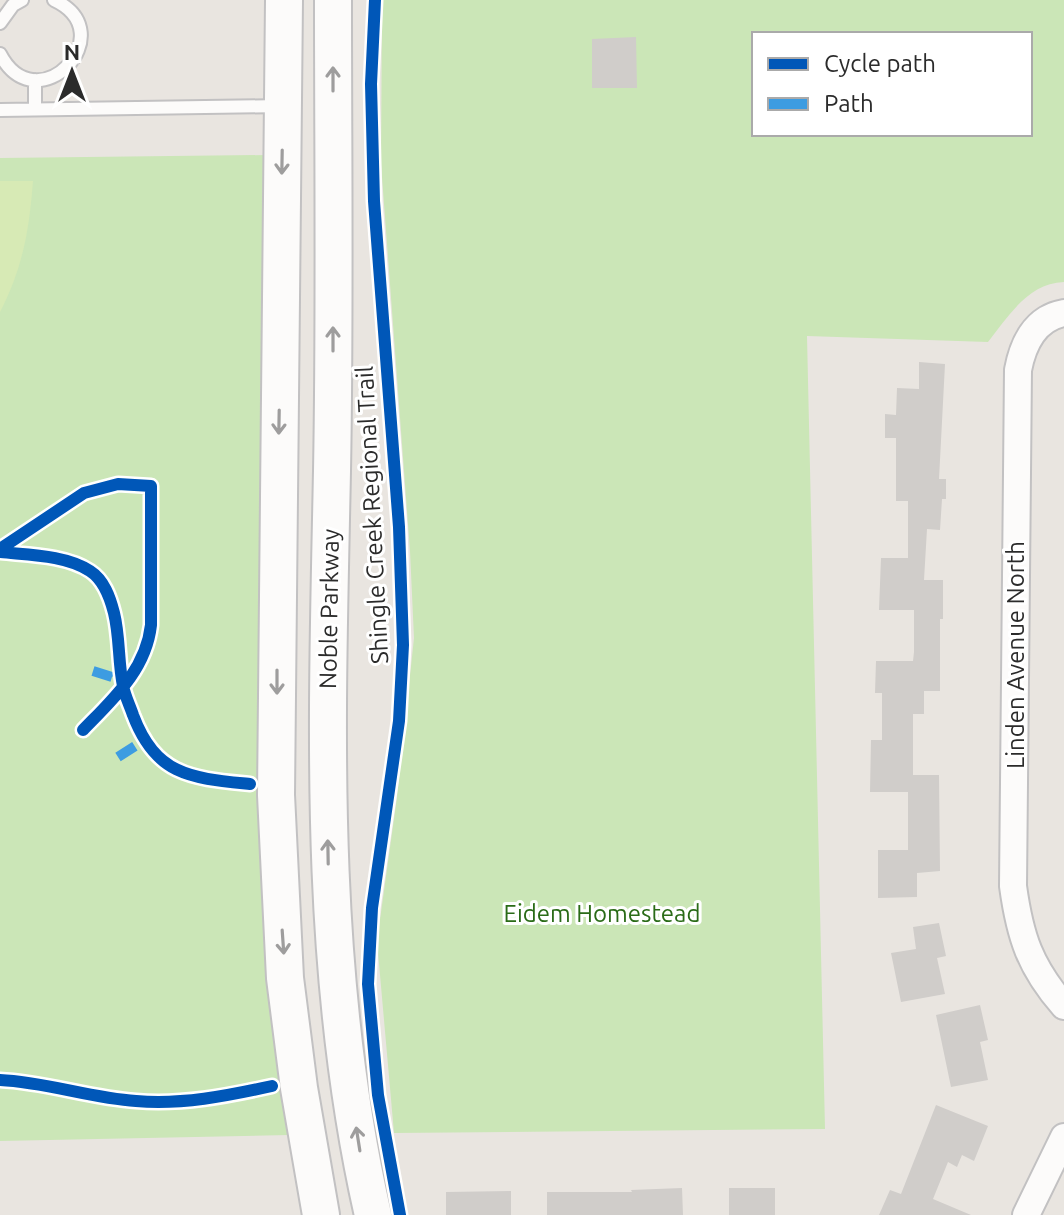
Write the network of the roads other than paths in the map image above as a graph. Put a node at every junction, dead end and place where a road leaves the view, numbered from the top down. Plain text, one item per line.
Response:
1 (22, 0) edge
2 (54, 0) edge
3 (284, 0) edge
4 (333, 0) edge
5 (0, 23) edge
6 (0, 54) edge
7 (35, 80) junction
8 (282, 106) junction
9 (35, 109) junction
10 (0, 110) edge
11 (1064, 313) edge
12 (1064, 1006) edge
13 (1064, 1137) edge
14 (321, 1215) edge
15 (373, 1215) edge
16 (1026, 1215) edge

1 - 5 lane
2 - 7 lane
3 - 8 main road
15 -> 4 main road, Noble Parkway
6 - 7 lane
7 - 9 lane
8 - 9 lane
8 -> 14 main road
9 - 10 lane
11 - 12 street, Linden Avenue North
13 - 16 street

